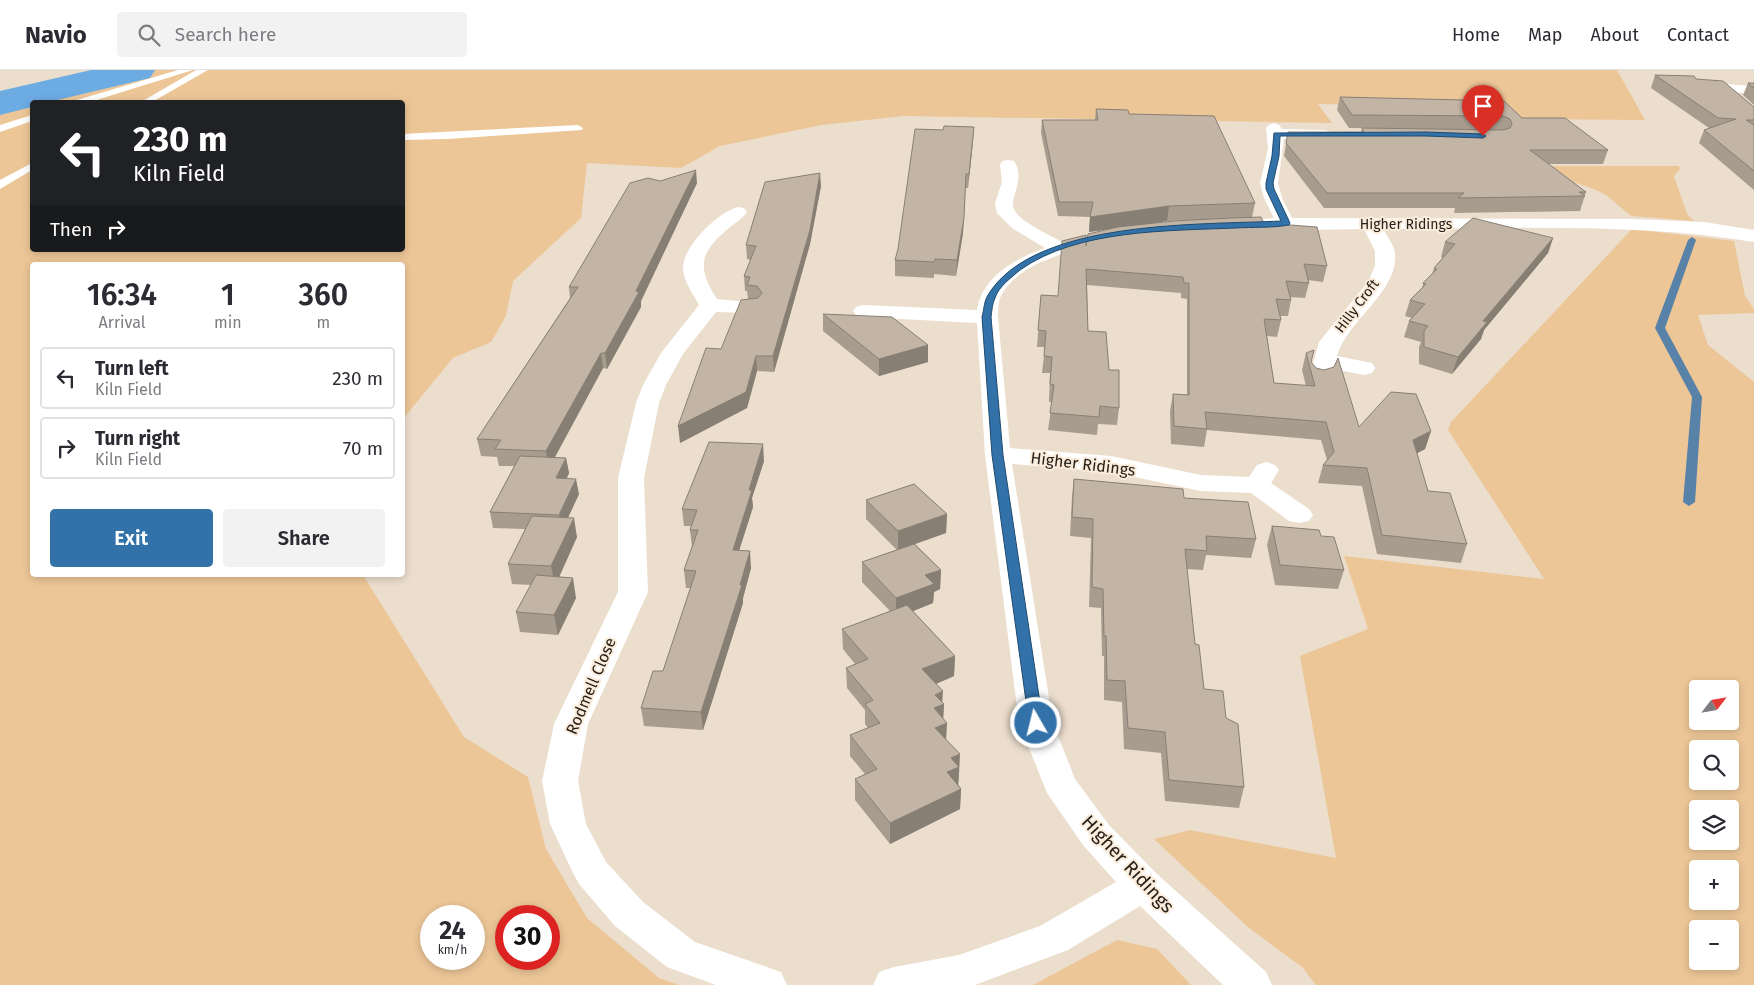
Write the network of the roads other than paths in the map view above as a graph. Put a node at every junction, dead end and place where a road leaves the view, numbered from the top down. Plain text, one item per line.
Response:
1 (188, 70) edge
2 (203, 70) edge
3 (1697, 86) edge
4 (1724, 89) junction
5 (1754, 90) edge
6 (88, 100) edge
7 (150, 100) edge
8 (1739, 102) edge
9 (30, 119) edge
10 (578, 128) dead end
11 (0, 129) edge
12 (1344, 134) edge
13 (405, 136) edge
14 (1008, 162) dead end
15 (28, 168) edge
16 (8, 169) dead end
17 (0, 185) edge
18 (718, 219) dead end
19 (1286, 223) junction
20 (1371, 224) junction
21 (1220, 226) edge
22 (1143, 231) edge
23 (1754, 236) edge
24 (1059, 248) junction
25 (899, 290) dead end
26 (710, 305) junction
27 (751, 307) edge
28 (863, 311) dead end
29 (895, 312) junction
30 (986, 317) junction
31 (1364, 368) dead end
32 (998, 455) junction
33 (1299, 515) dead end
34 (1143, 884) junction
35 (766, 985) edge
36 (894, 985) edge
37 (1251, 985) edge

1 - 6 lane
2 - 7 lane
3 - 4 street
4 - 5 street
4 - 8 street
9 - 11 lane
10 - 13 lane
12 - 19 street
14 - 24 street
15 - 16 lane
15 - 17 lane
18 - 26 street
19 - 20 street, Higher Ridings
19 - 21 street, Higher Ridings
20 - 23 street, Higher Ridings
20 - 31 street, Hilly Croft
22 - 24 street, Higher Ridings
24 - 30 street, Higher Ridings
25 - 29 street
26 - 27 street
26 - 35 street, Rodmell Close
28 - 29 street
29 - 30 street
30 - 32 street, Higher Ridings
32 - 33 street, Higher Ridings
32 - 34 street, Higher Ridings
34 - 36 street
34 - 37 street, Higher Ridings

